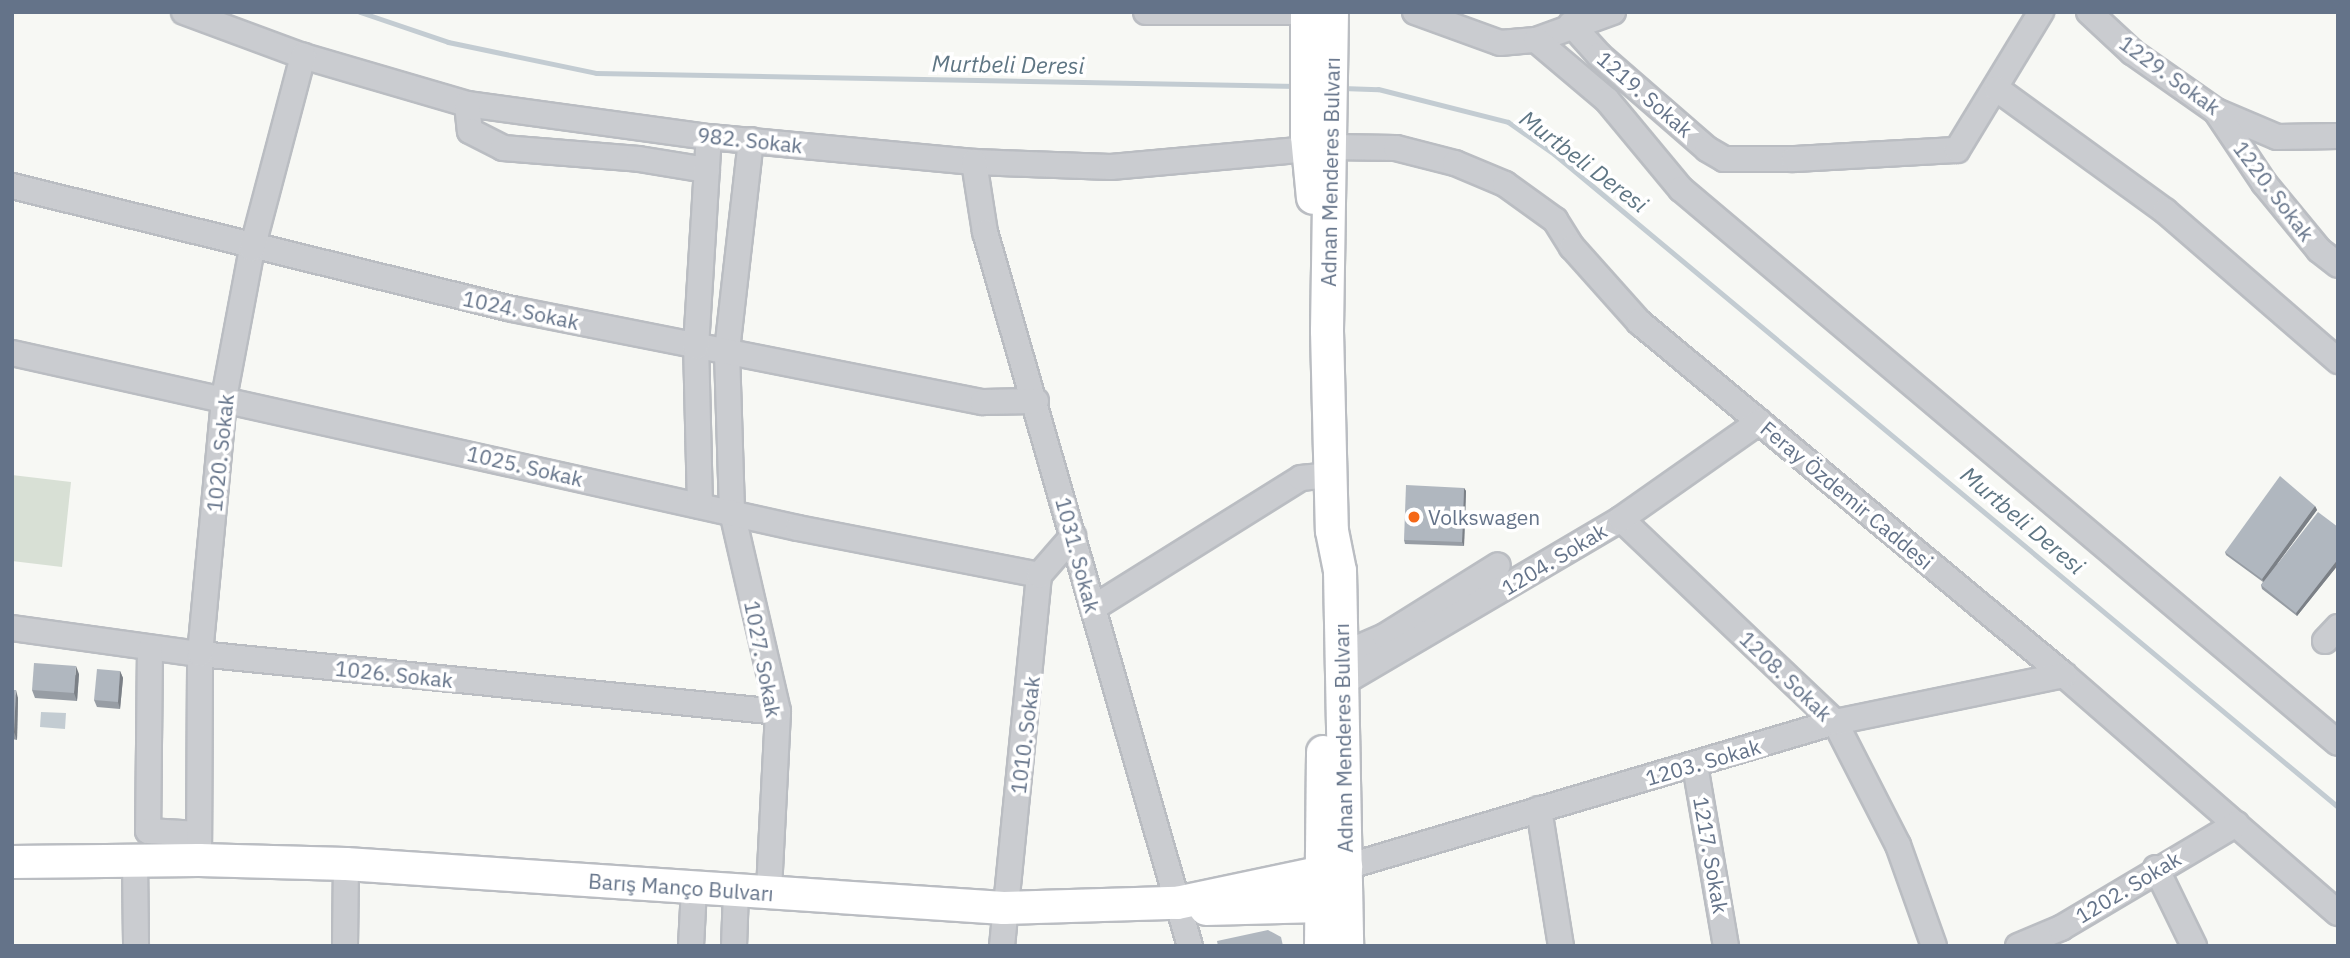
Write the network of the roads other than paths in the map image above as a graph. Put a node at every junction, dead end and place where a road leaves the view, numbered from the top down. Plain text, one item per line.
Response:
1 (184, 12) edge
2 (1146, 12) edge
3 (1415, 12) edge
4 (1613, 12) edge
5 (2041, 12) edge
6 (2089, 12) edge
7 (1317, 16) edge
8 (1571, 24) junction
9 (1536, 40) junction
10 (303, 56) junction
11 (1997, 89) junction
12 (467, 103) junction
13 (2216, 111) junction
14 (2338, 136) edge
15 (709, 137) junction
16 (751, 140) junction
17 (1319, 141) junction
18 (974, 162) junction
19 (706, 170) junction
20 (12, 186) edge
21 (253, 249) junction
22 (2338, 265) edge
23 (696, 347) junction
24 (727, 352) junction
25 (12, 353) edge
26 (2338, 361) edge
27 (224, 398) junction
28 (1036, 401) junction
29 (1759, 422) junction
30 (1331, 475) junction
31 (700, 506) junction
32 (732, 513) junction
33 (1621, 519) junction
34 (1332, 531) junction
35 (1073, 536) junction
36 (1498, 565) dead end
37 (1039, 575) junction
38 (1093, 608) junction
39 (12, 628) edge
40 (150, 649) junction
41 (200, 654) junction
42 (1341, 670) junction
43 (2064, 675) junction
44 (778, 712) junction
45 (1835, 722) junction
46 (2338, 743) edge
47 (1695, 765) junction
48 (1539, 809) junction
49 (2236, 824) junction
50 (199, 847) junction
51 (135, 860) junction
52 (12, 862) edge
53 (346, 864) junction
54 (2156, 868) junction
55 (1333, 870) junction
56 (694, 888) junction
57 (736, 891) junction
58 (769, 892) junction
59 (1334, 902) junction
60 (1177, 903) junction
61 (1004, 908) junction
62 (2338, 913) edge
63 (2058, 937) edge
64 (136, 946) edge
65 (345, 946) edge
66 (691, 946) edge
67 (734, 946) edge
68 (1002, 946) edge
69 (1190, 946) edge
70 (1321, 946) edge
71 (1347, 946) edge
72 (1561, 946) edge
73 (1726, 946) edge
74 (1934, 946) edge
75 (2018, 946) edge
76 (2194, 946) edge

1 - 10 street, 982. Sokak
2 - 7 street
3 - 9 street
4 - 8 street
5 - 11 street
6 - 13 street, 1229. Sokak
7 - 17 main road, Adnan Menderes Bulvarı
8 - 9 street
8 - 11 street, 1219. Sokak
9 - 46 street
10 - 12 street, 982. Sokak
10 - 21 street, 1020. Sokak
11 - 26 street
12 - 15 street, 982. Sokak
12 - 19 street
13 - 14 street, 1229. Sokak
13 - 22 street, 1220. Sokak
15 - 16 street, 982. Sokak
15 - 19 street
16 - 18 street, 982. Sokak
16 - 24 street, 1027. Sokak
17 - 18 street, 982. Sokak
17 - 29 street, Feray Özdemir Caddesi
17 - 30 main road, Adnan Menderes Bulvarı
18 - 28 street, 1031. Sokak
19 - 23 street
20 - 21 street, 1024. Sokak
21 - 23 street, 1024. Sokak
21 - 27 street, 1020. Sokak
23 - 24 street, 1024. Sokak
23 - 31 street
24 - 28 street, 1024. Sokak
24 - 32 street, 1027. Sokak
25 - 27 street, 1025. Sokak
27 - 31 street, 1025. Sokak
27 - 41 street, 1020. Sokak
28 - 35 street, 1031. Sokak
29 - 33 street, 1204. Sokak
29 - 43 street, Feray Özdemir Caddesi
30 - 34 main road, Adnan Menderes Bulvarı
30 - 38 street
31 - 32 street, 1025. Sokak
32 - 37 street, 1025. Sokak
32 - 44 street, 1027. Sokak
33 - 42 street, 1204. Sokak
33 - 45 street, 1208. Sokak
34 - 42 main road, Adnan Menderes Bulvarı
34 - 55 main road, Adnan Menderes Bulvarı
35 - 37 street
35 - 38 street, 1031. Sokak
36 - 42 street
37 - 61 street, 1010. Sokak
38 - 60 street, 1031. Sokak
39 - 40 street, 1026. Sokak
40 - 41 street, 1026. Sokak
40 - 50 street
41 - 44 street, 1026. Sokak
41 - 50 street, 1020. Sokak
42 - 55 main road, Adnan Menderes Bulvarı
43 - 45 street, 1203. Sokak
43 - 49 street, Feray Özdemir Caddesi
44 - 58 street, 1027. Sokak
45 - 47 street, 1203. Sokak
45 - 74 street, 1208. Sokak
47 - 48 street, 1203. Sokak
47 - 73 street, 1217. Sokak
48 - 55 street, 1203. Sokak
48 - 72 street
49 - 54 street, 1202. Sokak
49 - 62 street, Feray Özdemir Caddesi
50 - 51 main road, Barış Manço Bulvarı
50 - 53 main road, Barış Manço Bulvarı
51 - 52 main road, Barış Manço Bulvarı
51 - 64 street
53 - 56 main road, Barış Manço Bulvarı
53 - 65 street
54 - 63 street, 1202. Sokak
54 - 76 street
55 - 59 main road, Adnan Menderes Bulvarı
55 - 60 main road, Barış Manço Bulvarı
56 - 57 main road, Barış Manço Bulvarı
56 - 66 street
57 - 58 main road, Barış Manço Bulvarı
57 - 67 street
58 - 61 main road, Barış Manço Bulvarı
59 - 60 main road
59 - 70 main road, Adnan Menderes Bulvarı
59 - 71 main road, Adnan Menderes Bulvarı
60 - 61 main road, Barış Manço Bulvarı
60 - 69 street, 1031. Sokak
61 - 68 street, 1010. Sokak
63 - 75 street, 1202. Sokak

